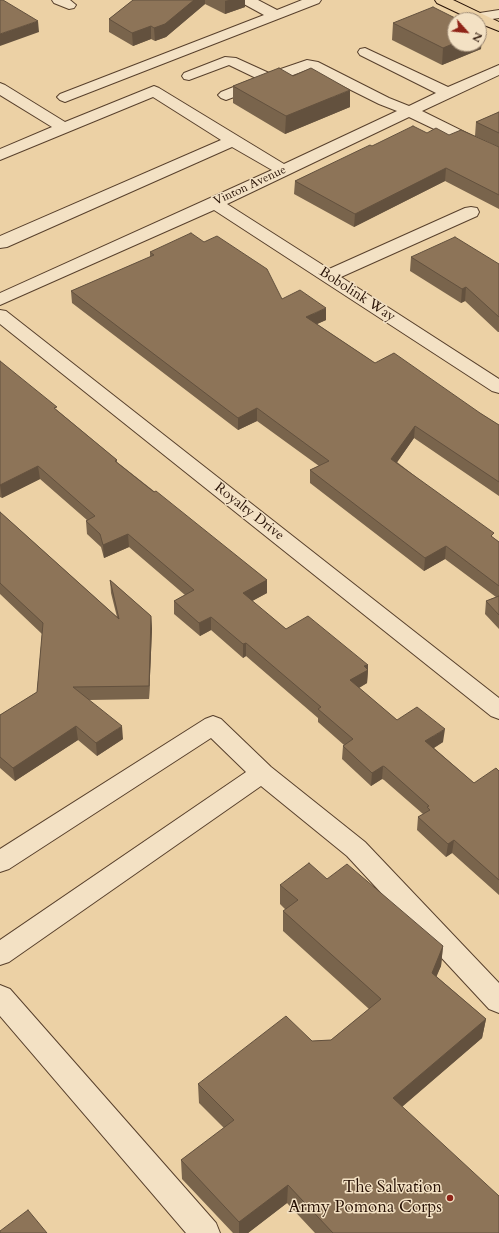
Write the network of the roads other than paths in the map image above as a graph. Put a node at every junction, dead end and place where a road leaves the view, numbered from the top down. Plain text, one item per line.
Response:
1 (247, 0) edge
2 (442, 0) edge
3 (306, 1) edge
4 (467, 12) edge
5 (499, 14) edge
6 (276, 15) junction
7 (487, 16) edge
8 (487, 22) edge
9 (499, 28) edge
10 (365, 52) dead end
11 (499, 69) edge
12 (189, 76) dead end
13 (270, 78) junction
14 (0, 88) edge
15 (447, 93) junction
16 (226, 95) dead end
17 (65, 97) dead end
18 (409, 111) junction
19 (64, 128) junction
20 (233, 141) junction
21 (0, 155) edge
22 (499, 155) edge
23 (283, 170) junction
24 (215, 203) junction
25 (471, 212) dead end
26 (0, 241) edge
27 (328, 276) junction
28 (0, 300) edge
29 (0, 315) edge
30 (499, 387) edge
31 (499, 710) edge
32 (262, 773) junction
33 (0, 862) edge
34 (0, 954) edge
35 (0, 997) edge
36 (499, 1001) edge
37 (205, 1233) edge

1 - 6 street
2 - 4 main road
3 - 6 street
5 - 7 street
6 - 17 street
8 - 9 main road
10 - 15 street
11 - 15 street, Vinton Avenue
12 - 13 street
13 - 16 street
13 - 18 street
14 - 19 street
15 - 18 street, Vinton Avenue
18 - 22 street
18 - 23 street, Vinton Avenue
19 - 20 street
19 - 21 street
20 - 23 street
20 - 26 street
23 - 24 street, Vinton Avenue
24 - 27 street, Bobolink Way
24 - 28 street, Vinton Avenue
25 - 27 street
27 - 30 street, Bobolink Way
29 - 31 street, Royalty Drive
32 - 33 street
32 - 34 street
32 - 36 street
35 - 37 street

